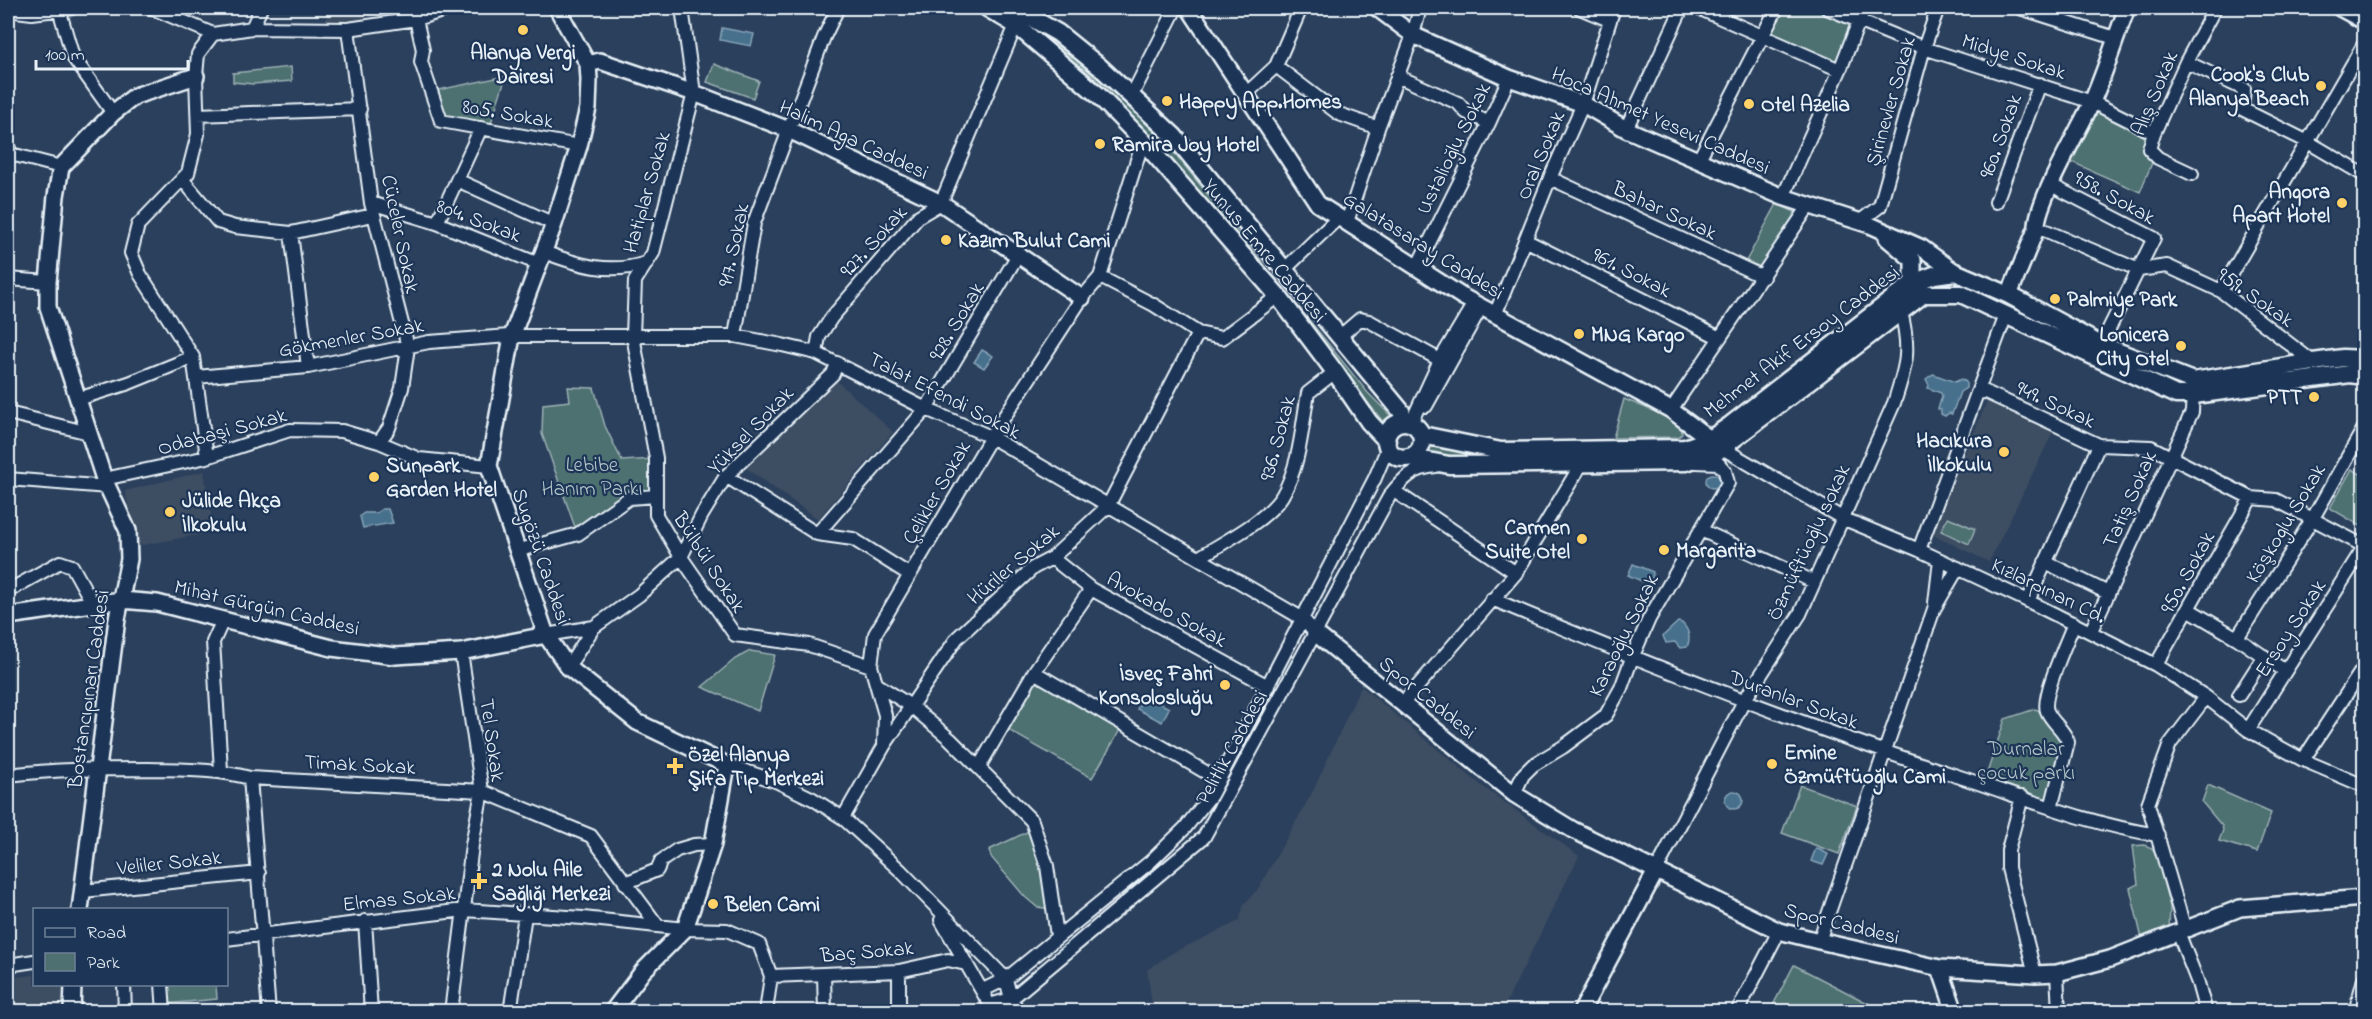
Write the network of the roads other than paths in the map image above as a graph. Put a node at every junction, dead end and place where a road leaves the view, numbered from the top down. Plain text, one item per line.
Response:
1 (72, 8) edge
2 (152, 8) edge
3 (261, 8) edge
4 (452, 8) edge
5 (556, 8) edge
6 (682, 8) edge
7 (838, 8) edge
8 (987, 8) edge
9 (1014, 8) edge
10 (1176, 8) edge
11 (1301, 8) edge
12 (1377, 8) edge
13 (1420, 8) edge
14 (1580, 8) edge
15 (1614, 8) edge
16 (1682, 8) edge
17 (1698, 8) edge
18 (1777, 8) edge
19 (1827, 8) edge
20 (1864, 8) edge
21 (1938, 8) edge
22 (2020, 8) edge
23 (2127, 8) edge
24 (2215, 8) edge
25 (2340, 8) edge
26 (58, 9) junction
27 (8, 10) edge
28 (1195, 11) edge
29 (416, 13) edge
30 (1609, 20) junction
31 (2364, 21) edge
32 (1858, 22) junction
33 (1016, 26) junction
34 (252, 28) junction
35 (348, 29) junction
36 (213, 34) junction
37 (1762, 34) junction
38 (1413, 35) junction
39 (2115, 38) junction
40 (2364, 44) edge
41 (1924, 48) junction
42 (2186, 62) junction
43 (588, 64) junction
44 (1276, 66) junction
45 (1840, 70) junction
46 (196, 76) junction
47 (1397, 76) junction
48 (1509, 78) junction
49 (2040, 84) junction
50 (694, 93) junction
51 (1246, 94) junction
52 (1131, 97) junction
53 (2092, 102) junction
54 (1583, 104) junction
55 (360, 109) junction
56 (113, 113) junction
57 (198, 115) junction
58 (1489, 123) junction
59 (481, 128) junction
60 (1378, 128) junction
61 (1626, 129) junction
62 (789, 130) junction
63 (2154, 133) junction
64 (1143, 141) junction
65 (2308, 142) junction
66 (579, 146) junction
67 (9, 151) edge
68 (1698, 161) junction
69 (61, 167) junction
70 (2192, 174) dead end
71 (2364, 176) edge
72 (1550, 178) junction
73 (183, 180) junction
74 (457, 180) junction
75 (2051, 184) junction
76 (1783, 197) junction
77 (1996, 202) dead end
78 (941, 203) junction
79 (1809, 206) junction
80 (1880, 206) junction
81 (372, 209) junction
82 (1343, 219) junction
83 (436, 223) junction
84 (554, 224) junction
85 (1865, 224) junction
86 (2037, 227) junction
87 (1886, 232) junction
88 (291, 233) junction
89 (1525, 240) junction
90 (1019, 253) junction
91 (542, 258) junction
92 (646, 263) junction
93 (1417, 267) junction
94 (1284, 270) junction
95 (2139, 270) junction
96 (1955, 272) junction
97 (1763, 277) junction
98 (1100, 278) junction
99 (8, 279) edge
100 (48, 282) junction
101 (1913, 283) junction
102 (2221, 291) junction
103 (2009, 295) junction
104 (1278, 296) junction
105 (1082, 298) junction
106 (1483, 308) junction
107 (1901, 312) junction
108 (2007, 315) junction
109 (1198, 333) junction
110 (512, 336) junction
111 (633, 336) junction
112 (735, 336) junction
113 (1339, 337) junction
114 (1720, 338) junction
115 (2101, 345) junction
116 (408, 347) junction
117 (816, 353) junction
118 (193, 357) junction
119 (1440, 360) junction
120 (2313, 362) junction
121 (837, 363) junction
122 (308, 367) junction
123 (2364, 370) edge
124 (1335, 372) junction
125 (196, 377) junction
126 (2193, 388) junction
127 (1979, 389) junction
128 (78, 399) junction
129 (926, 409) junction
130 (1671, 410) junction
131 (8, 413) edge
132 (1413, 427) junction
133 (2364, 428) edge
134 (89, 433) junction
135 (991, 437) junction
136 (379, 442) junction
137 (1387, 444) junction
138 (1716, 444) junction
139 (2099, 445) junction
140 (2170, 455) junction
141 (207, 457) junction
142 (1408, 457) junction
143 (1686, 462) junction
144 (1582, 463) junction
145 (1449, 465) junction
146 (489, 466) junction
147 (726, 476) junction
148 (8, 479) edge
149 (106, 483) junction
150 (1394, 491) junction
151 (656, 496) junction
152 (2251, 498) junction
153 (1108, 506) junction
154 (1842, 518) junction
155 (2313, 518) junction
156 (1701, 530) junction
157 (817, 534) junction
158 (2364, 546) edge
159 (1919, 550) junction
160 (516, 552) junction
161 (681, 557) junction
162 (1200, 557) junction
163 (1052, 558) junction
164 (1940, 560) junction
165 (2045, 562) junction
166 (1958, 568) junction
167 (1516, 573) junction
168 (909, 575) junction
169 (1814, 582) junction
170 (1091, 589) junction
171 (8, 591) edge
172 (2108, 593) junction
173 (1492, 599) junction
174 (120, 600) junction
175 (2028, 601) junction
176 (93, 604) junction
177 (1934, 609) junction
178 (2188, 609) junction
179 (8, 616) edge
180 (1303, 619) junction
181 (222, 620) junction
182 (2074, 623) junction
183 (594, 627) junction
184 (2091, 632) junction
185 (1315, 633) junction
186 (546, 635) junction
187 (2237, 638) junction
188 (461, 652) junction
189 (2264, 656) junction
190 (1632, 658) junction
191 (2156, 665) junction
192 (871, 666) junction
193 (2364, 667) edge
194 (568, 668) junction
195 (2286, 671) junction
196 (1034, 672) junction
197 (878, 685) junction
198 (1268, 686) junction
199 (2239, 695) dead end
200 (2206, 697) junction
201 (1744, 701) junction
202 (1403, 703) junction
203 (911, 706) junction
204 (2248, 730) junction
205 (884, 746) junction
206 (1885, 753) junction
207 (2303, 760) junction
208 (727, 765) junction
209 (979, 767) junction
210 (98, 768) junction
211 (221, 770) junction
212 (8, 775) edge
213 (250, 778) junction
214 (1219, 780) junction
215 (2364, 786) edge
216 (482, 791) junction
217 (1514, 794) junction
218 (2022, 797) junction
219 (2050, 807) junction
220 (843, 818) junction
221 (2158, 835) junction
222 (713, 844) junction
223 (1656, 871) junction
224 (259, 873) junction
225 (625, 883) junction
226 (83, 891) junction
227 (2364, 898) edge
228 (930, 901) junction
229 (80, 908) edge
230 (464, 910) junction
231 (525, 915) junction
232 (365, 921) junction
233 (657, 926) junction
234 (685, 929) junction
235 (1779, 931) junction
236 (2181, 931) junction
237 (264, 935) junction
238 (1057, 936) junction
239 (228, 939) edge
240 (1820, 941) junction
241 (33, 962) edge
242 (966, 964) junction
243 (8, 965) edge
244 (1940, 968) junction
245 (899, 971) junction
246 (2057, 973) junction
247 (2035, 974) junction
248 (824, 975) junction
249 (771, 976) junction
250 (1006, 979) junction
251 (2364, 979) edge
252 (73, 986) edge
253 (124, 986) edge
254 (162, 986) edge
255 (983, 990) junction
256 (1011, 999) junction
257 (990, 1008) edge
258 (72, 1011) edge
259 (125, 1011) edge
260 (164, 1011) edge
261 (268, 1011) edge
262 (371, 1011) edge
263 (451, 1011) edge
264 (510, 1011) edge
265 (612, 1011) edge
266 (766, 1011) edge
267 (825, 1011) edge
268 (899, 1011) edge
269 (1019, 1011) edge
270 (1581, 1011) edge
271 (1737, 1011) edge
272 (1955, 1011) edge
273 (2059, 1011) edge
274 (2206, 1011) edge
275 (2355, 1011) edge

1 - 26 street
2 - 36 street
3 - 34 street
4 - 29 street
5 - 43 street, Sugözü Caddesi
6 - 50 street
7 - 62 street, 917. Sokak
8 - 33 main road, Yunus Emre Caddesi
9 - 52 main road, Yunus Emre Caddesi
10 - 52 street
11 - 44 street
12 - 38 street, Hoca Ahmet Yesevi Caddesi
13 - 38 street
14 - 30 street
15 - 30 street, Oral Sokak
16 - 61 street
17 - 37 street
18 - 37 street
19 - 32 street, Midye Sokak
20 - 32 street
21 - 41 street, Şirinevler Sokak
22 - 39 street
23 - 39 street
24 - 42 street, Alış Sokak
25 - 31 street
26 - 27 street
26 - 56 street
28 - 51 street, Galatasaray Caddesi
29 - 35 street
29 - 59 street, 805. Sokak
30 - 54 street, Oral Sokak
32 - 41 street, Midye Sokak
32 - 45 street
33 - 64 main road, Yunus Emre Caddesi
33 - 78 street
34 - 35 street
34 - 36 street
35 - 55 street, Cüceler Sokak
36 - 46 street
37 - 45 street
37 - 68 street
38 - 47 street
38 - 48 street, Hoca Ahmet Yesevi Caddesi
39 - 53 street
40 - 65 street
41 - 49 street, Midye Sokak
41 - 80 street, Şirinevler Sokak
42 - 63 street, Alış Sokak
42 - 65 street
43 - 50 street, Halim Aga Caddesi
43 - 66 street, Sugözü Caddesi
44 - 51 street
44 - 60 street
45 - 76 street
46 - 56 street
46 - 57 street
47 - 58 street
47 - 60 street
48 - 54 street, Hoca Ahmet Yesevi Caddesi
48 - 58 street, Ustalioğlu Sokak
49 - 53 street, Midye Sokak
49 - 77 street, 960. Sokak
50 - 62 street, Halim Aga Caddesi
50 - 92 street, Hatiplar Sokak
51 - 82 street, Galatasaray Caddesi
52 - 94 main road, Yunus Emre Caddesi
53 - 63 street, Midye Sokak
53 - 75 street
54 - 61 street, Hoca Ahmet Yesevi Caddesi
54 - 72 street, Oral Sokak
55 - 57 street
55 - 81 street, Cüceler Sokak
56 - 69 street
57 - 73 street
58 - 93 street, Ustalioğlu Sokak
59 - 66 street, 805. Sokak
59 - 74 street
60 - 82 street
61 - 68 street, Hoca Ahmet Yesevi Caddesi
62 - 78 street, Halim Aga Caddesi
62 - 112 street, 917. Sokak
63 - 70 street, Alış Sokak
64 - 98 street, Çelikler Sokak
64 - 104 main road, Yunus Emre Caddesi
65 - 71 street
65 - 102 street
66 - 84 street, Sugözü Caddesi
67 - 69 street
68 - 76 street, Hoca Ahmet Yesevi Caddesi
69 - 100 street, Bostancıpınarı Caddesi
72 - 89 street, Oral Sokak
72 - 97 street, Bahar Sokak
73 - 88 street
73 - 118 street
74 - 83 street
74 - 84 street
75 - 86 street
75 - 95 street, 958. Sokak
76 - 79 street, Hoca Ahmet Yesevi Caddesi
78 - 90 street, Halim Aga Caddesi
78 - 117 street, 927. Sokak
79 - 85 street, Hoca Ahmet Yesevi Caddesi
79 - 97 street
80 - 85 street
80 - 87 street, Şirinevler Sokak
81 - 83 street, 804. Sokak
81 - 88 street
81 - 116 street, Cüceler Sokak
82 - 93 street, Galatasaray Caddesi
82 - 94 street
83 - 91 street, 804. Sokak
84 - 91 street, Sugözü Caddesi
85 - 87 street, Hoca Ahmet Yesevi Caddesi
85 - 101 street, Hoca Ahmet Yesevi Caddesi
86 - 95 street
86 - 103 street
87 - 96 street, Hoca Ahmet Yesevi Caddesi
88 - 122 street
89 - 106 street, Oral Sokak
89 - 114 street, 961. Sokak
90 - 105 street, Halim Aga Caddesi
90 - 129 street, 928. Sokak
91 - 92 street, 804. Sokak
91 - 110 street, Sugözü Caddesi
92 - 111 street, Hatiplar Sokak
93 - 106 street, Galatasaray Caddesi
94 - 113 main road, Yunus Emre Caddesi
95 - 102 street, 959. Sokak
95 - 115 street, 958. Sokak
96 - 101 main road, Mehmet Akif Ersoy Caddesi
96 - 103 main road, Mehmet Akif Ersoy Caddesi
97 - 114 street
98 - 105 street, Çelikler Sokak
98 - 109 street
99 - 100 street
100 - 128 street, Bostancıpınarı Caddesi
101 - 138 main road, Mehmet Akif Ersoy Caddesi
102 - 120 street, 959. Sokak
103 - 115 main road, Mehmet Akif Ersoy Caddesi
104 - 109 street
104 - 124 main road, Yunus Emre Caddesi
105 - 135 street, Çelikler Sokak
106 - 119 street, Oral Sokak
106 - 130 street, Galatasaray Caddesi
106 - 132 street, Oral Sokak
107 - 108 main road, Mehmet Akif Ersoy Caddesi
107 - 138 main road, Mehmet Akif Ersoy Caddesi
107 - 154 street, Özmüftüoğlu sokak
108 - 126 main road, Mehmet Akif Ersoy Caddesi
108 - 127 street
109 - 153 street, Hüriler Sokak
110 - 111 street, Talat Efendi Sokak
110 - 116 street, Gökmenler Sokak
110 - 146 street, Sugözü Caddesi
111 - 112 street, Talat Efendi Sokak
111 - 151 street, Bülbül Sokak
112 - 117 street, Talat Efendi Sokak
113 - 119 street
113 - 132 main road, Yunus Emre Caddesi
114 - 130 street
115 - 126 main road, Mehmet Akif Ersoy Caddesi
116 - 122 street, Gökmenler Sokak
116 - 136 street, Cüceler Sokak
117 - 121 street, Talat Efendi Sokak
118 - 125 street
118 - 128 street
119 - 132 street, Oral Sokak
120 - 123 main road, Mehmet Akif Ersoy Caddesi
120 - 126 main road, Mehmet Akif Ersoy Caddesi
121 - 129 street, Talat Efendi Sokak
121 - 147 street, Yüksel Sokak
122 - 125 street, Gökmenler Sokak
123 - 126 main road, Mehmet Akif Ersoy Caddesi
124 - 137 main road, Yunus Emre Caddesi
124 - 162 street, 936. Sokak
125 - 141 street
126 - 140 street, Tatiş Sokak
127 - 139 street, 949. Sokak
127 - 159 street
128 - 134 street, Bostancıpınarı Caddesi
129 - 135 street, Talat Efendi Sokak
129 - 157 street, 928. Sokak
130 - 138 street, Galatasaray Caddesi
131 - 134 street
132 - 137 main road
132 - 138 main road, Mehmet Akif Ersoy Caddesi
132 - 142 main road
133 - 155 street, Köşkoglu Sokak
134 - 149 street, Bostancıpınarı Caddesi
135 - 153 street, Talat Efendi Sokak
135 - 168 street, Çelikler Sokak
136 - 141 street, Odabaşi Sokak
136 - 146 street, Odabaşi Sokak
137 - 142 main road
137 - 180 street, Pelitlik Caddesi
138 - 143 main road, Mehmet Akif Ersoy Caddesi
138 - 154 street, Kızlarpınarı Cd.
139 - 140 street, 949. Sokak
139 - 165 street
140 - 152 street, 949. Sokak
140 - 172 street, Tatiş Sokak
141 - 149 street, Odabaşi Sokak
142 - 145 main road
143 - 144 main road, Mehmet Akif Ersoy Caddesi
143 - 156 street, Karaoğlu Sokak
144 - 145 main road, Mehmet Akif Ersoy Caddesi
144 - 167 street
145 - 150 street, Pelitlik Caddesi
146 - 160 street, Sugözü Caddesi
147 - 157 street
147 - 161 street, Yüksel Sokak
148 - 149 street, Odabaşi Sokak
149 - 174 street, Bostancıpınarı Caddesi
150 - 167 street
150 - 185 street, Pelitlik Caddesi
151 - 160 street
151 - 161 street, Bülbül Sokak
152 - 155 street, 949. Sokak
152 - 178 street, 950. Sokak
153 - 162 street, Talat Efendi Sokak
153 - 163 street, Hüriler Sokak
154 - 159 street, Kızlarpınarı Cd.
154 - 169 street, Özmüftüoğlu sokak
155 - 158 street
155 - 187 street, Köşkoglu Sokak
156 - 169 street
156 - 190 street, Karaoğlu Sokak
157 - 168 street
158 - 195 street, Ersoy Sokak
159 - 164 street, Kızlarpınarı Cd.
160 - 186 street, Sugözü Caddesi
161 - 183 street, Yüksel Sokak
161 - 192 street, Bülbül Sokak
162 - 180 street, Talat Efendi Sokak
163 - 170 street, Avokado Sokak
163 - 203 street, Hüriler Sokak
164 - 166 street, Kızlarpınarı Cd.
164 - 177 street
165 - 172 street
165 - 175 street
166 - 175 street, Kızlarpınarı Cd.
166 - 177 street
167 - 173 street
168 - 192 street, Çelikler Sokak
169 - 201 street, Özmüftüoğlu sokak
170 - 196 street
170 - 198 street, Avokado Sokak
171 - 176 street
172 - 184 street, Tatiş Sokak
173 - 190 street, Duranlar Sokak
173 - 202 street
174 - 176 street, Mihat Gürgün Caddesi
174 - 181 street, Mihat Gürgün Caddesi
174 - 210 street, Bostancıpınarı Caddesi
175 - 182 street, Kızlarpınarı Cd.
176 - 179 street, Mihat Gürgün Caddesi
177 - 206 street
178 - 187 street
178 - 191 street, 950. Sokak
180 - 185 street, Talat Efendi Sokak
180 - 198 street, Pelitlik Caddesi
181 - 188 street, Mihat Gürgün Caddesi
181 - 211 street
182 - 184 street, Kızlarpınarı Cd.
182 - 219 street
183 - 186 street, Yüksel Sokak
183 - 194 street, Yüksel Sokak
184 - 191 street, Kızlarpınarı Cd.
185 - 202 street, Spor Caddesi
185 - 256 street, Pelitlik Caddesi
186 - 188 street, Mihat Gürgün Caddesi
186 - 194 street, Sugözü Caddesi
187 - 189 street
188 - 216 street, Tel Sokak
189 - 195 street
189 - 199 street
190 - 201 street, Duranlar Sokak
190 - 217 street, Karaoğlu Sokak
191 - 200 street, Kızlarpınarı Cd.
192 - 197 street, Çelikler Sokak
193 - 207 street
194 - 208 street, Sugözü Caddesi
195 - 204 street, Ersoy Sokak
196 - 209 street
196 - 214 street
197 - 203 street
197 - 205 street, Çelikler Sokak
198 - 214 street, Pelitlik Caddesi
200 - 204 street, Kızlarpınarı Cd.
200 - 221 street
201 - 206 street, Duranlar Sokak
201 - 223 street, Özmüftüoğlu sokak
202 - 217 street, Spor Caddesi
203 - 205 street, Hüriler Sokak
203 - 209 street
204 - 207 street, Kızlarpınarı Cd.
205 - 220 street, Hüriler Sokak
206 - 218 street, Duranlar Sokak
206 - 240 street
207 - 215 street, Kızlarpınarı Cd.
208 - 220 street
208 - 222 street
209 - 238 street
210 - 211 street, Timak Sokak
210 - 212 street, Timak Sokak
210 - 226 street, Bostancıpınarı Caddesi
211 - 213 street, Timak Sokak
213 - 216 street, Timak Sokak
213 - 224 street
214 - 238 street, Pelitlik Caddesi
216 - 225 street, Timak Sokak
216 - 230 street, Tel Sokak
217 - 223 street, Spor Caddesi
218 - 219 street, Duranlar Sokak
218 - 247 street
219 - 221 street, Duranlar Sokak
220 - 228 street
221 - 236 street
222 - 225 street
222 - 234 street
223 - 235 street, Spor Caddesi
223 - 270 street
224 - 226 street, Veliler Sokak
224 - 237 street
225 - 233 street, Timak Sokak
226 - 229 street, Bostancıpınarı Caddesi
227 - 236 street, Spor Caddesi
228 - 242 street
228 - 250 street
230 - 231 street, Elmas Sokak
230 - 232 street, Elmas Sokak
230 - 263 street, Tel Sokak
231 - 233 street, Elmas Sokak
231 - 264 street
232 - 237 street, Elmas Sokak
232 - 262 street
233 - 234 street, Elmas Sokak
234 - 249 street, Elmas Sokak
234 - 265 street
235 - 240 street, Spor Caddesi
235 - 271 street
236 - 246 street, Spor Caddesi
236 - 274 street
237 - 239 street, Elmas Sokak
237 - 261 street
238 - 250 street, Pelitlik Caddesi
240 - 244 street, Spor Caddesi
241 - 243 street
242 - 245 street, Baç Sokak
242 - 255 street
244 - 247 street, Spor Caddesi
244 - 272 street
245 - 248 street, Baç Sokak
245 - 268 street
246 - 247 street, Spor Caddesi
246 - 273 street
248 - 249 street, Baç Sokak
248 - 267 street
249 - 266 street
250 - 255 street, Pelitlik Caddesi
250 - 256 street
251 - 275 street
252 - 258 street
253 - 259 street
254 - 260 street
255 - 257 street
256 - 257 street, Pelitlik Caddesi
256 - 269 street

